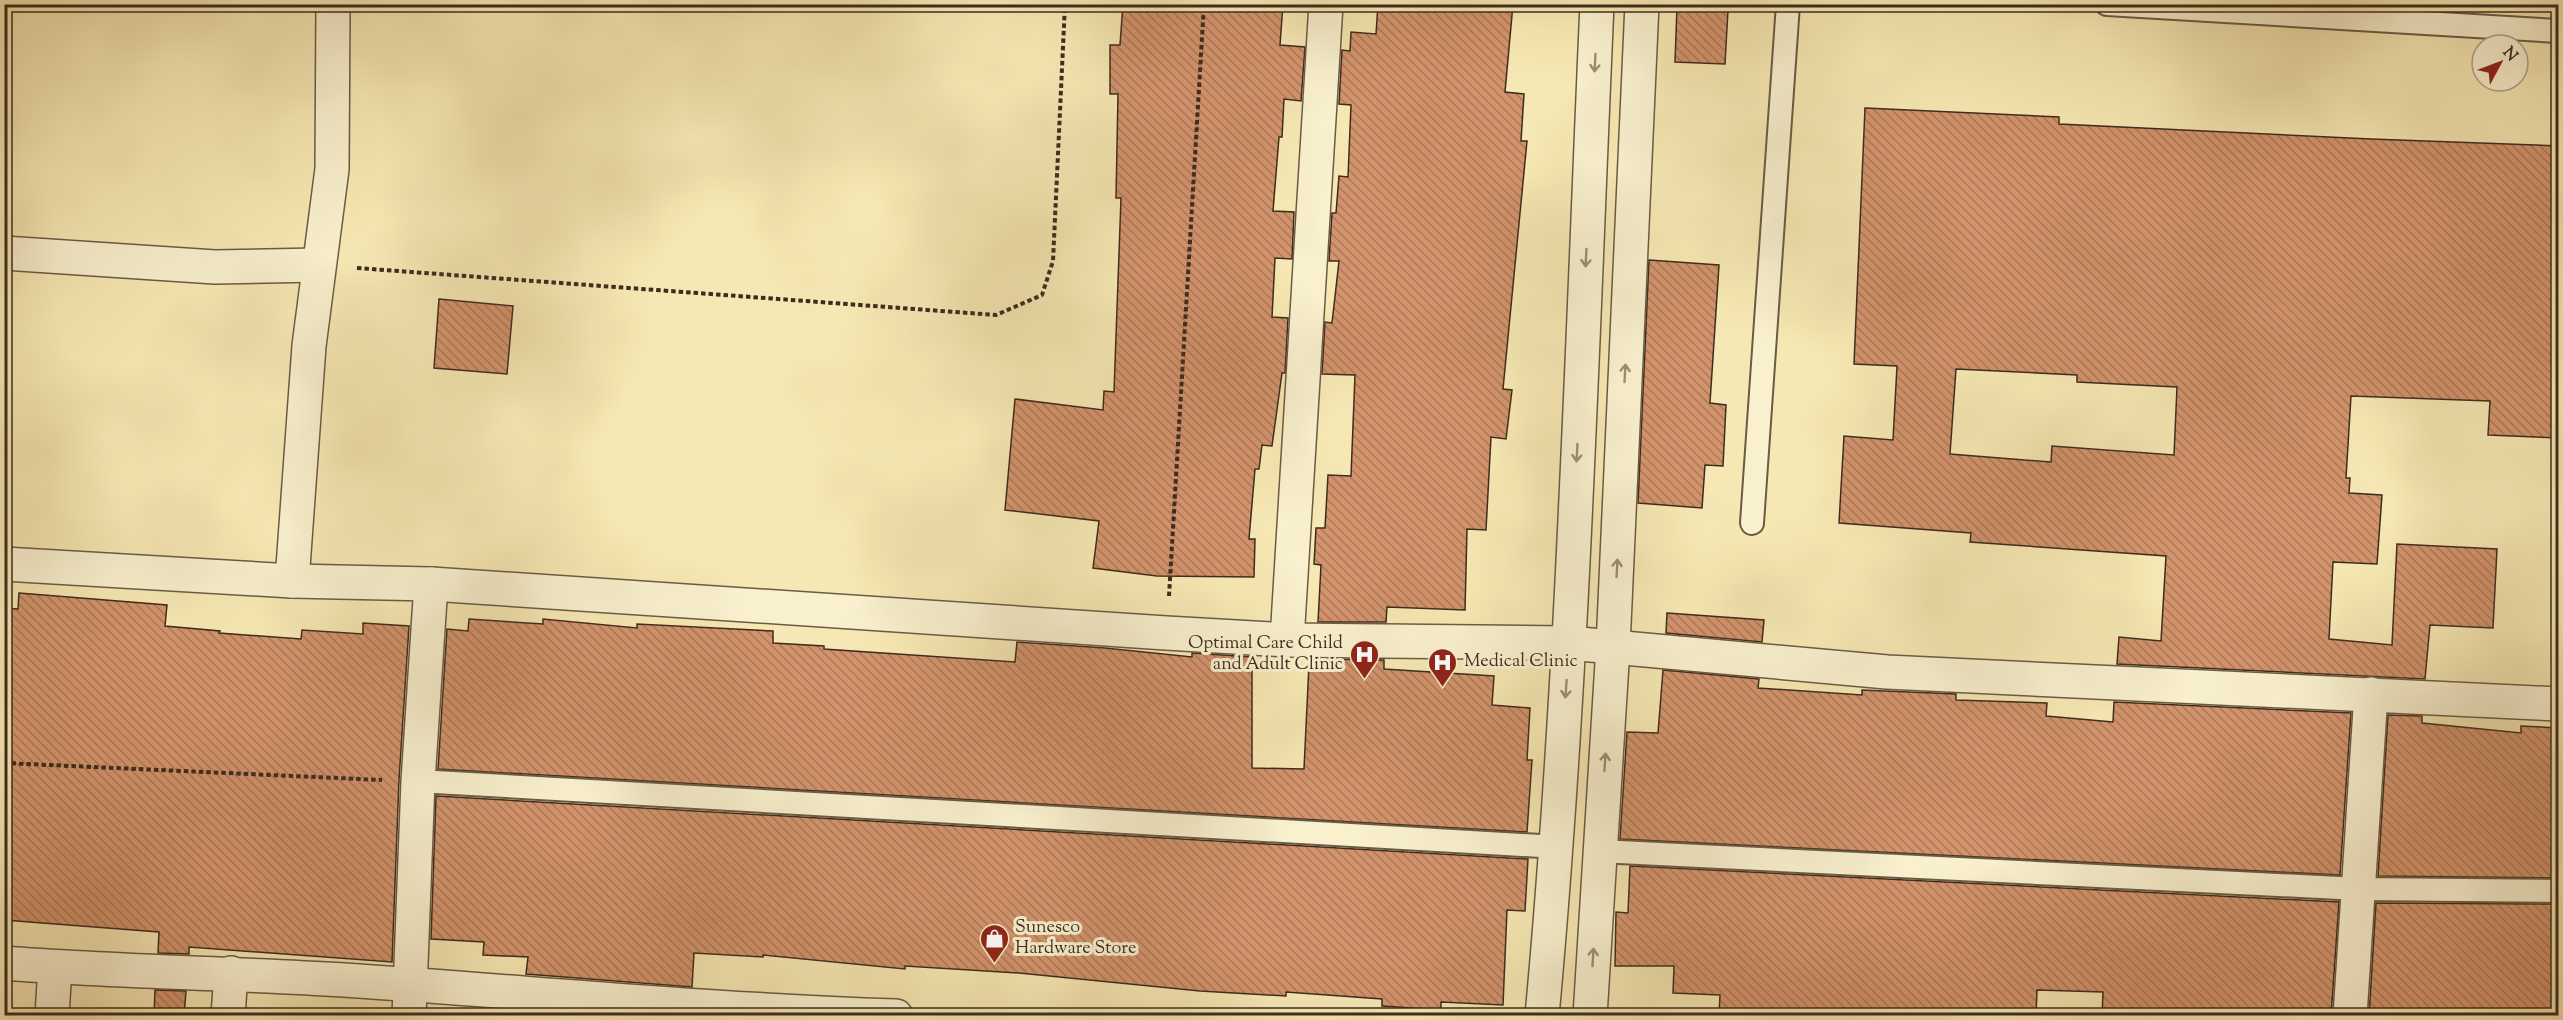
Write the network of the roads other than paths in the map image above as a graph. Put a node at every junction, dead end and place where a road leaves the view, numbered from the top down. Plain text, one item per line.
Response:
1 (333, 4) edge
2 (1326, 4) edge
3 (1597, 4) edge
4 (1642, 4) edge
5 (1788, 4) edge
6 (2107, 4) edge
7 (2559, 32) edge
8 (4, 253) edge
9 (318, 265) junction
10 (1752, 523) dead end
11 (4, 564) edge
12 (292, 581) junction
13 (431, 584) junction
14 (1287, 640) junction
15 (1569, 643) junction
16 (1613, 647) junction
17 (2371, 694) junction
18 (2559, 704) edge
19 (418, 782) junction
20 (1558, 847) junction
21 (1599, 851) junction
22 (2359, 889) junction
23 (2559, 891) edge
24 (4, 963) edge
25 (55, 967) junction
26 (231, 973) junction
27 (410, 1000) edge
28 (784, 1014) edge
29 (52, 1016) edge
30 (228, 1016) edge
31 (896, 1016) edge
32 (1542, 1016) edge
33 (1590, 1016) edge
34 (2350, 1016) edge

1 - 9 street
2 - 14 street
3 -> 15 street
16 -> 4 street
5 - 10 lane
6 - 7 lane
8 - 9 street
9 - 12 street
11 - 12 street
12 - 13 street
13 - 14 street
13 - 19 street
14 - 15 street
15 - 16 street
15 -> 20 street
16 - 17 street
21 -> 16 street
17 - 18 street
17 - 22 street
19 - 20 lane
19 - 27 street
20 - 32 street
21 - 22 lane
33 -> 21 street
22 - 23 lane
22 - 34 street
24 - 25 street
25 - 26 street
25 - 29 street
26 - 27 street
26 - 30 street
27 - 28 street
28 - 31 street

